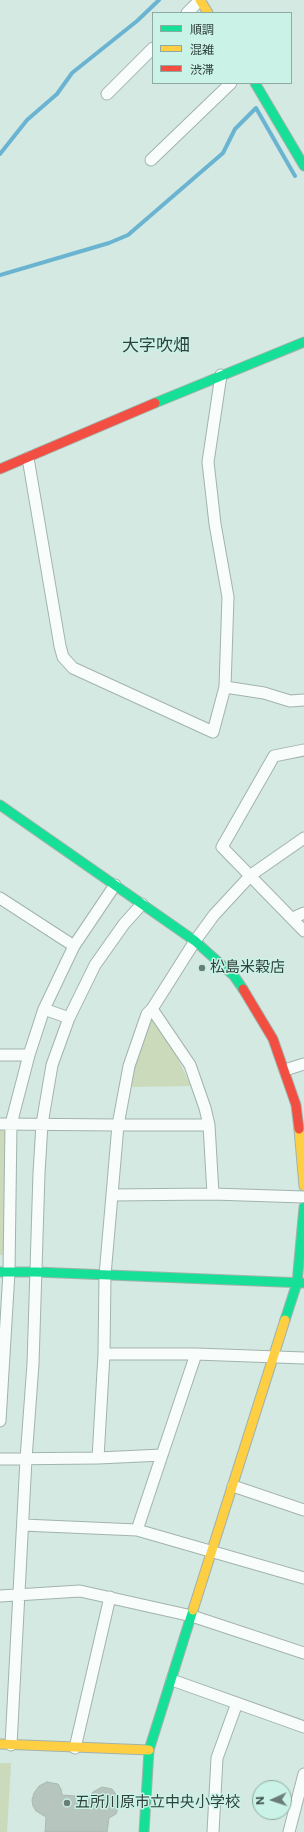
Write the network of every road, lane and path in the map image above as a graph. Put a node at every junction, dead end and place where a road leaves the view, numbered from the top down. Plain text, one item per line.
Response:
1 (200, 0) edge
2 (188, 12) edge
3 (207, 12) edge
4 (152, 49) edge
5 (230, 84) edge
6 (256, 84) edge
7 (107, 94) dead end
8 (151, 160) dead end
9 (304, 166) edge
10 (304, 342) edge
11 (221, 375) junction
12 (28, 458) junction
13 (0, 469) edge
14 (225, 687) junction
15 (304, 700) edge
16 (304, 750) edge
17 (0, 805) edge
18 (304, 838) edge
19 (251, 875) junction
20 (115, 885) junction
21 (0, 898) edge
22 (142, 904) junction
23 (304, 913) edge
24 (293, 918) junction
25 (304, 931) edge
26 (195, 941) junction
27 (74, 946) junction
28 (44, 1009) junction
29 (152, 1009) junction
30 (69, 1018) junction
31 (0, 1055) edge
32 (29, 1055) junction
33 (304, 1064) edge
34 (285, 1070) junction
35 (5, 1124) edge
36 (42, 1124) junction
37 (209, 1125) junction
38 (118, 1126) junction
39 (304, 1186) edge
40 (213, 1194) junction
41 (112, 1195) junction
42 (304, 1197) edge
43 (304, 1207) edge
44 (4, 1272) edge
45 (36, 1272) junction
46 (105, 1275) junction
47 (301, 1283) edge
48 (104, 1354) junction
49 (196, 1354) junction
50 (274, 1356) junction
51 (304, 1358) edge
52 (0, 1421) edge
53 (162, 1455) junction
54 (98, 1458) junction
55 (0, 1459) edge
56 (26, 1459) junction
57 (233, 1486) junction
58 (304, 1510) edge
59 (23, 1525) junction
60 (137, 1530) junction
61 (213, 1550) junction
62 (304, 1578) edge
63 (20, 1595) junction
64 (0, 1596) edge
65 (110, 1597) junction
66 (192, 1616) junction
67 (304, 1653) edge
68 (172, 1680) junction
69 (237, 1703) junction
70 (304, 1727) edge
71 (6, 1744) edge
72 (75, 1748) junction
73 (149, 1750) junction
74 (304, 1774) edge
75 (144, 1832) edge
76 (213, 1832) edge
77 (289, 1832) edge

1 - 2 street
1 - 3 street
4 - 7 street
5 - 8 street
6 - 9 street
10 - 11 street
11 - 12 street
11 - 14 street
12 - 13 street
12 - 14 street
14 - 15 street
16 - 19 street
17 - 20 street
18 - 19 street
19 - 24 street
19 - 26 street
20 - 22 street
20 - 27 street
21 - 27 street
22 - 26 street
22 - 30 street
23 - 24 street
24 - 25 street
26 - 29 street
26 - 34 street
27 - 28 street
28 - 30 street
28 - 32 street
29 - 37 street
29 - 38 street
30 - 36 street
31 - 32 street
32 - 35 street
33 - 34 street
34 - 39 street
35 - 36 street
35 - 44 street
36 - 38 street
36 - 45 street
37 - 38 street
37 - 40 street
38 - 41 street
40 - 41 street
40 - 42 street
41 - 46 street
43 - 47 street
44 - 45 street
44 - 52 street
45 - 46 street
45 - 56 street
46 - 47 street
46 - 48 street
47 - 50 street
48 - 49 street
48 - 54 street
49 - 50 street
49 - 53 street
50 - 51 street
50 - 57 street
53 - 54 street
53 - 60 street
54 - 56 street
55 - 56 street
56 - 59 street
57 - 58 street
57 - 61 street
59 - 60 street
59 - 63 street
60 - 61 street
61 - 62 street
61 - 66 street
63 - 64 street
63 - 65 street
63 - 71 street
65 - 66 street
65 - 72 street
66 - 67 street
66 - 68 street
68 - 69 street
68 - 73 street
69 - 70 street
69 - 76 street
71 - 72 street
72 - 73 street
73 - 75 street
74 - 77 street

